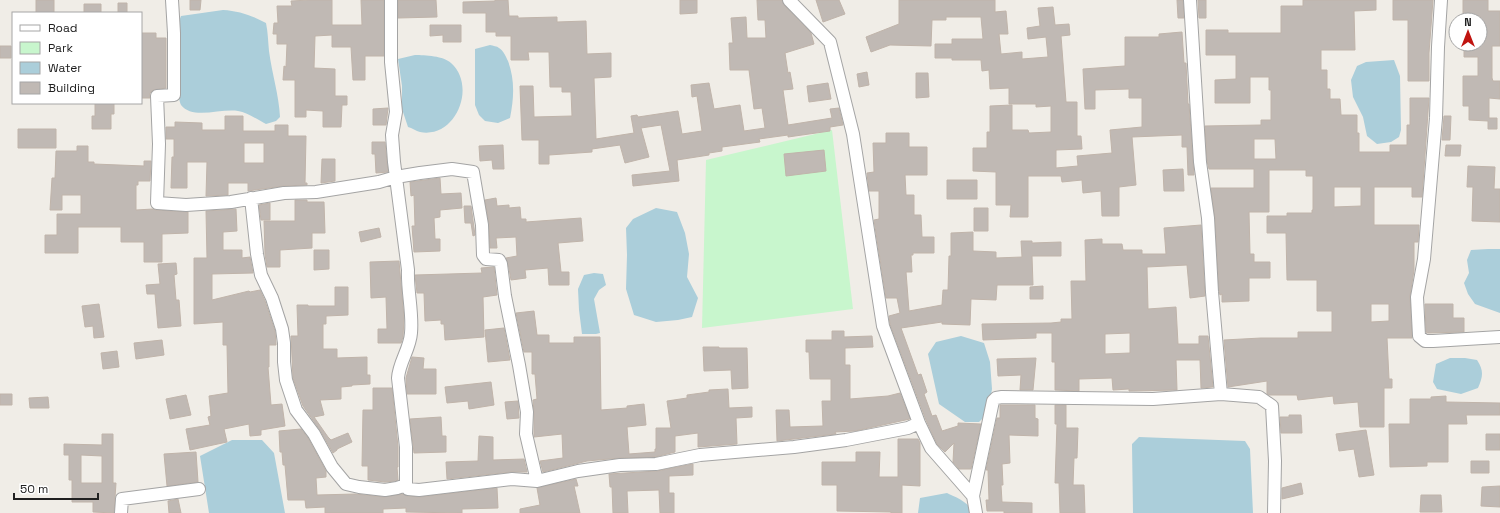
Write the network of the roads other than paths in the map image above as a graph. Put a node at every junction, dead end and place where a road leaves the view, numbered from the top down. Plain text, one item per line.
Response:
1 (172, 0) edge
2 (391, 0) edge
3 (789, 0) edge
4 (1190, 0) edge
5 (1441, 0) edge
6 (396, 177) junction
7 (251, 198) junction
8 (1500, 337) edge
9 (1221, 394) junction
10 (920, 423) junction
11 (537, 481) junction
12 (406, 485) junction
13 (199, 489) dead end
14 (973, 496) junction
15 (121, 513) edge
16 (976, 513) edge
17 (1274, 513) edge

1 - 7 street
2 - 6 street
3 - 10 street
4 - 9 street
5 - 8 street
6 - 7 street
6 - 11 street
6 - 12 street
7 - 12 street
9 - 14 street
9 - 17 street
10 - 11 street
10 - 14 street
11 - 12 street
13 - 15 street
14 - 16 street

